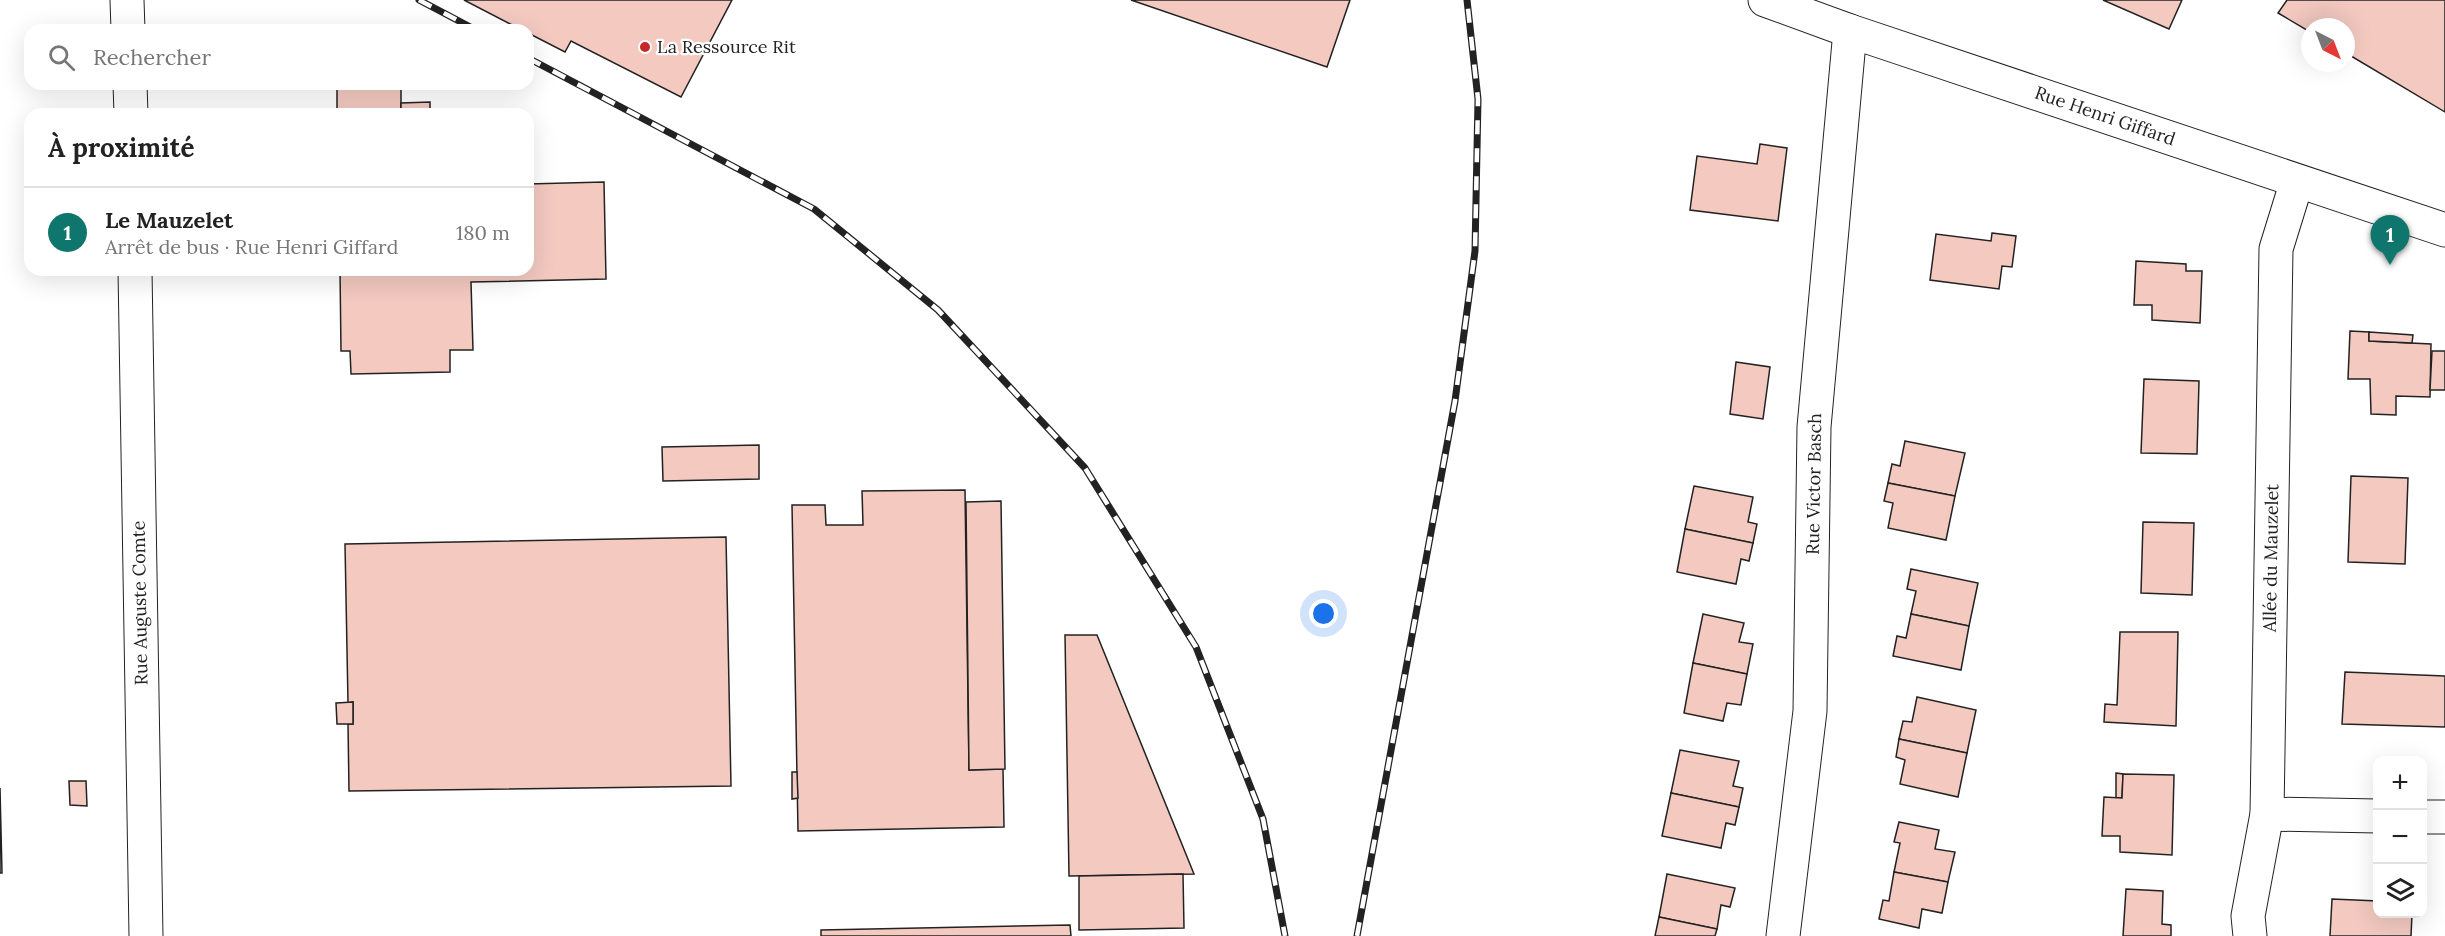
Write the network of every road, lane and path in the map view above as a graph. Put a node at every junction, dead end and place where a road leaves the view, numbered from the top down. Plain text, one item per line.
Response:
1 (127, 0) edge
2 (1765, 0) edge
3 (128, 24) edge
4 (1850, 31) junction
5 (130, 90) edge
6 (131, 108) edge
7 (2297, 181) junction
8 (2445, 230) edge
9 (135, 276) edge
10 (2267, 814) junction
11 (2373, 816) edge
12 (2427, 817) edge
13 (2445, 818) edge
14 (146, 936) edge
15 (1784, 936) edge
16 (2250, 936) edge

1 - 3 street
2 - 4 street, Rue Henri Giffard
4 - 7 street, Rue Henri Giffard
4 - 15 street, Rue Victor Basch
5 - 6 street
7 - 8 street, Rue Henri Giffard
7 - 10 street, Allée du Mauzelet
9 - 14 street, Rue Auguste Comte
10 - 11 street
10 - 16 street, Allée du Mauzelet
12 - 13 street

